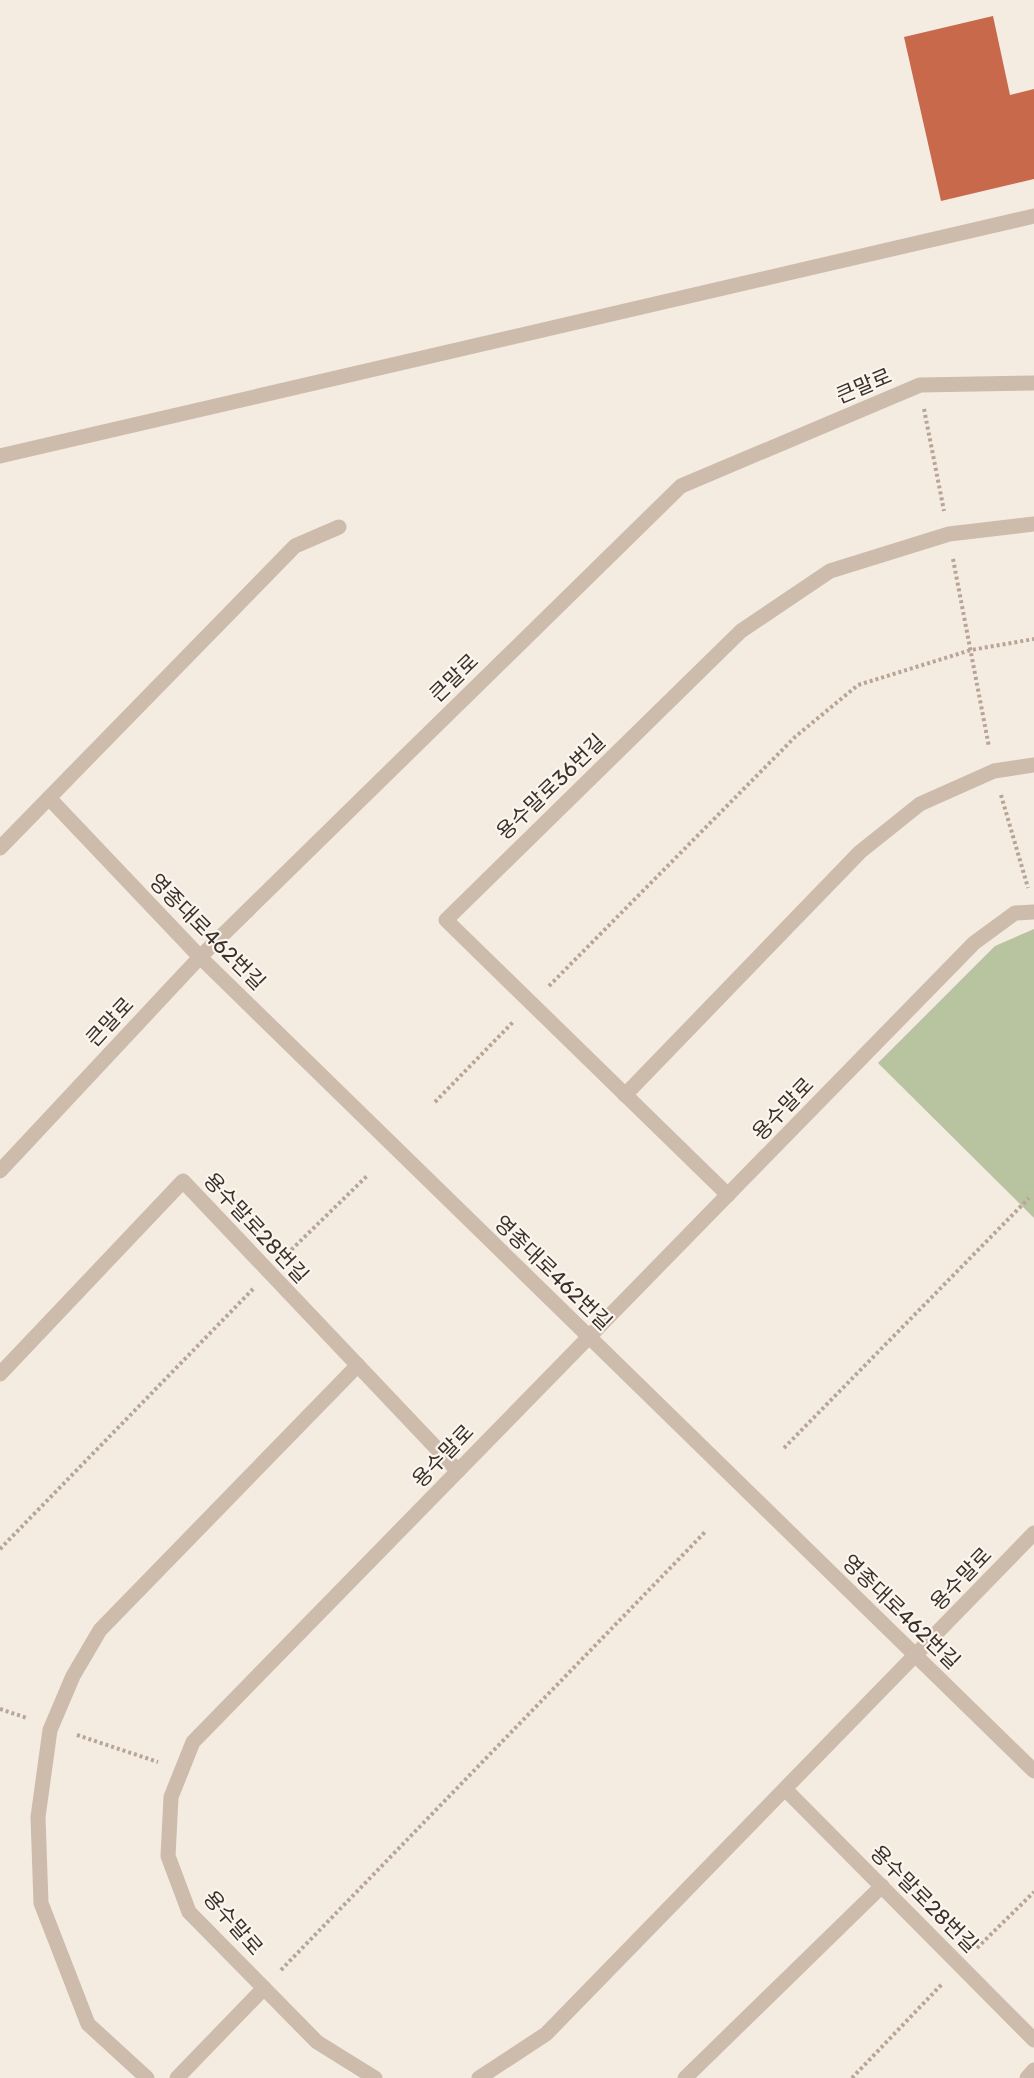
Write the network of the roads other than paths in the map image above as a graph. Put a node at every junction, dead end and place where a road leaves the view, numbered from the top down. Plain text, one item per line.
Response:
1 (1034, 216) edge
2 (1034, 383) edge
3 (0, 456) edge
4 (1034, 524) edge
5 (339, 527) dead end
6 (1034, 765) edge
7 (49, 798) junction
8 (0, 848) edge
9 (1034, 912) edge
10 (200, 957) junction
11 (625, 1095) junction
12 (0, 1171) edge
13 (728, 1195) junction
14 (589, 1337) junction
15 (358, 1365) junction
16 (0, 1374) edge
17 (458, 1471) junction
18 (1034, 1533) edge
19 (915, 1655) junction
20 (1034, 1771) edge
21 (785, 1789) junction
22 (882, 1886) junction
23 (264, 1988) junction
24 (1034, 2040) edge
25 (1034, 2070) edge
26 (147, 2078) edge
27 (177, 2078) edge
28 (375, 2078) edge
29 (479, 2078) edge
30 (685, 2078) edge
31 (1027, 2078) edge

1 - 3 street
2 - 10 street, 큰말로
4 - 11 street, 용수말로36번길
5 - 7 street
6 - 11 street
7 - 8 street
7 - 10 street, 영종대로462번길
9 - 13 street, 용수말로
10 - 12 street, 큰말로
10 - 14 street, 영종대로462번길
11 - 13 street, 용수말로36번길
13 - 14 street, 용수말로
14 - 17 street, 용수말로
14 - 19 street, 영종대로462번길
15 - 16 street, 용수말로28번길
15 - 17 street, 용수말로28번길
15 - 26 street
17 - 23 street, 용수말로
18 - 19 street, 용수말로
19 - 20 street, 영종대로462번길
19 - 21 street, 용수말로
21 - 22 street, 용수말로28번길
21 - 29 street, 용수말로
22 - 24 street, 용수말로28번길
22 - 30 street
23 - 27 street
23 - 28 street, 용수말로
25 - 31 street

